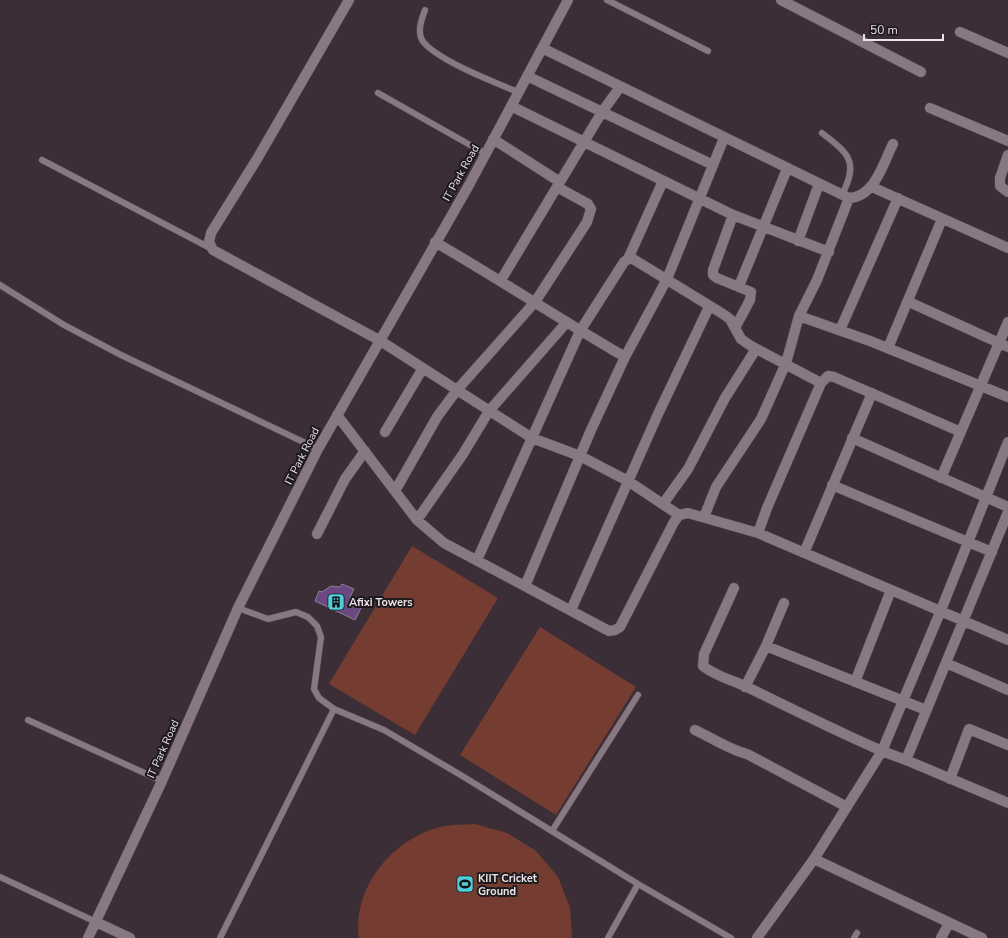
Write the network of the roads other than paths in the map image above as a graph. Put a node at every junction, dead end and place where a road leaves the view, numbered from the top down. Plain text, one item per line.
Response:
1 (349, 0) edge
2 (568, 0) edge
3 (607, 0) edge
4 (781, 0) edge
5 (425, 10) dead end
6 (960, 32) dead end
7 (542, 48) junction
8 (708, 51) dead end
9 (1008, 53) edge
10 (922, 72) dead end
11 (527, 76) junction
12 (620, 87) junction
13 (518, 92) junction
14 (378, 93) dead end
15 (511, 106) junction
16 (930, 108) dead end
17 (602, 112) junction
18 (822, 133) dead end
19 (724, 138) junction
20 (493, 139) junction
21 (1008, 141) edge
22 (584, 142) junction
23 (893, 144) dead end
24 (486, 154) junction
25 (1008, 155) edge
26 (42, 160) dead end
27 (713, 166) junction
28 (787, 169) junction
29 (663, 181) junction
30 (819, 184) junction
31 (559, 185) junction
32 (872, 187) junction
33 (1008, 192) edge
34 (846, 196) junction
35 (898, 198) junction
36 (699, 199) junction
37 (733, 215) junction
38 (942, 219) junction
39 (763, 226) junction
40 (798, 241) junction
41 (435, 242) junction
42 (1008, 248) edge
43 (213, 250) junction
44 (828, 252) junction
45 (628, 259) junction
46 (667, 279) junction
47 (501, 280) junction
48 (0, 285) edge
49 (739, 286) junction
50 (535, 302) junction
51 (909, 302) junction
52 (709, 307) junction
53 (799, 316) junction
54 (567, 322) junction
55 (1008, 322) edge
56 (735, 328) junction
57 (840, 330) junction
58 (580, 331) junction
59 (379, 340) junction
60 (1003, 346) edge
61 (888, 348) junction
62 (756, 349) junction
63 (625, 357) junction
64 (786, 364) junction
65 (423, 368) junction
66 (821, 383) junction
67 (981, 386) junction
68 (458, 390) junction
69 (872, 393) junction
70 (1008, 397) edge
71 (489, 411) junction
72 (337, 415) junction
73 (385, 432) dead end
74 (961, 432) junction
75 (532, 438) junction
76 (852, 438) junction
77 (1008, 442) edge
78 (318, 449) junction
79 (365, 451) junction
80 (580, 456) junction
81 (941, 478) junction
82 (628, 481) junction
83 (832, 486) junction
84 (395, 491) junction
85 (986, 497) junction
86 (663, 504) junction
87 (1008, 507) edge
88 (1008, 512) edge
89 (679, 515) junction
90 (704, 517) junction
91 (417, 520) junction
92 (1005, 528) edge
93 (758, 533) junction
94 (317, 534) dead end
95 (968, 542) junction
96 (992, 552) junction
97 (804, 553) junction
98 (476, 560) junction
99 (525, 586) junction
100 (734, 588) dead end
101 (891, 590) junction
102 (784, 603) dead end
103 (238, 608) junction
104 (571, 610) junction
105 (941, 610) junction
106 (963, 620) junction
107 (1008, 640) edge
108 (766, 646) junction
109 (946, 664) junction
110 (855, 682) junction
111 (745, 687) junction
112 (1008, 690) edge
113 (638, 695) dead end
114 (903, 702) junction
115 (334, 709) junction
116 (926, 710) junction
117 (28, 720) dead end
118 (695, 730) dead end
119 (1008, 745) edge
120 (882, 751) junction
121 (906, 760) junction
122 (950, 779) junction
123 (162, 781) junction
124 (1008, 803) edge
125 (847, 807) junction
126 (552, 831) junction
127 (814, 859) junction
128 (0, 877) edge
129 (638, 884) junction
130 (96, 922) junction
131 (949, 923) junction
132 (726, 937) edge
133 (88, 938) edge
134 (130, 938) edge
135 (220, 938) edge
136 (608, 938) edge
137 (757, 938) edge
138 (941, 938) edge
139 (982, 938) edge

1 - 43 street
2 - 7 street, IT Park Road
3 - 8 lane
4 - 10 street
5 - 13 lane
6 - 9 street
7 - 11 street, IT Park Road
7 - 12 street
11 - 13 street, IT Park Road
11 - 17 street
12 - 17 street
12 - 19 street
13 - 15 street, IT Park Road
14 - 24 lane
15 - 20 street, IT Park Road
15 - 22 street
16 - 21 street
17 - 22 street
17 - 27 street
18 - 34 lane
19 - 27 street
19 - 28 street
20 - 24 street, IT Park Road
20 - 31 street
22 - 29 street
22 - 31 street
23 - 32 street
24 - 41 street, IT Park Road
25 - 33 street
26 - 43 lane
27 - 36 street
28 - 30 street
28 - 39 street
29 - 36 street
29 - 45 street
30 - 34 street
30 - 40 street
31 - 47 street
31 - 50 street
32 - 34 street
32 - 35 street
34 - 44 street
35 - 38 street
35 - 57 street
36 - 37 street
36 - 46 street
37 - 39 street
37 - 49 street
38 - 42 street
38 - 51 street
39 - 40 street
39 - 49 street
40 - 44 street
41 - 47 street
41 - 59 street, IT Park Road
43 - 59 street
44 - 53 street
45 - 46 street
45 - 58 street
46 - 52 street
46 - 63 street
47 - 50 street
48 - 78 lane
49 - 56 street
50 - 54 street
50 - 68 street
51 - 60 street
51 - 61 street
52 - 56 street
52 - 82 street
53 - 57 street
53 - 64 street
54 - 58 street
54 - 71 street
55 - 60 street
56 - 62 street
57 - 61 street
58 - 63 street
58 - 75 street
59 - 65 street
59 - 72 street, IT Park Road
60 - 67 street
61 - 67 street
62 - 64 street
62 - 86 street
63 - 80 street
64 - 66 street
64 - 90 street
65 - 68 street
65 - 73 street
66 - 69 street
66 - 93 street
67 - 70 street
67 - 74 street
68 - 71 street
68 - 84 street
69 - 74 street
69 - 76 street
71 - 75 street
71 - 91 street
72 - 78 street, IT Park Road
72 - 79 street
74 - 81 street
75 - 80 street
75 - 98 street
76 - 81 street
76 - 83 street
77 - 85 street
78 - 103 street, IT Park Road
79 - 84 street
79 - 94 street
80 - 82 street
80 - 99 street
81 - 85 street
82 - 86 street
82 - 104 street
83 - 95 street
83 - 97 street
84 - 91 street
85 - 87 street
85 - 95 street
86 - 89 street
88 - 92 street
89 - 90 street
89 - 104 street
90 - 93 street
91 - 98 street
92 - 96 street
93 - 97 street
95 - 96 street
95 - 105 street
96 - 106 street
97 - 101 street
98 - 99 street
99 - 104 street
100 - 111 street
101 - 105 street
101 - 110 street
102 - 108 street
103 - 115 lane
103 - 123 street, IT Park Road
105 - 106 street
105 - 114 street
106 - 107 street
106 - 109 street
108 - 110 street
108 - 111 street
109 - 112 street
109 - 116 street
110 - 114 street
111 - 120 street
113 - 126 lane
114 - 116 street
114 - 120 street
115 - 126 lane
115 - 135 lane
116 - 121 street
117 - 123 lane
118 - 125 street
119 - 122 street
120 - 121 street
120 - 125 street
121 - 122 street
122 - 124 street
123 - 130 street, IT Park Road
125 - 127 street
126 - 129 lane
127 - 131 street
127 - 137 street
128 - 130 lane
129 - 132 lane
129 - 136 lane
130 - 133 street, IT Park Road
130 - 134 street
131 - 138 street
131 - 139 street

